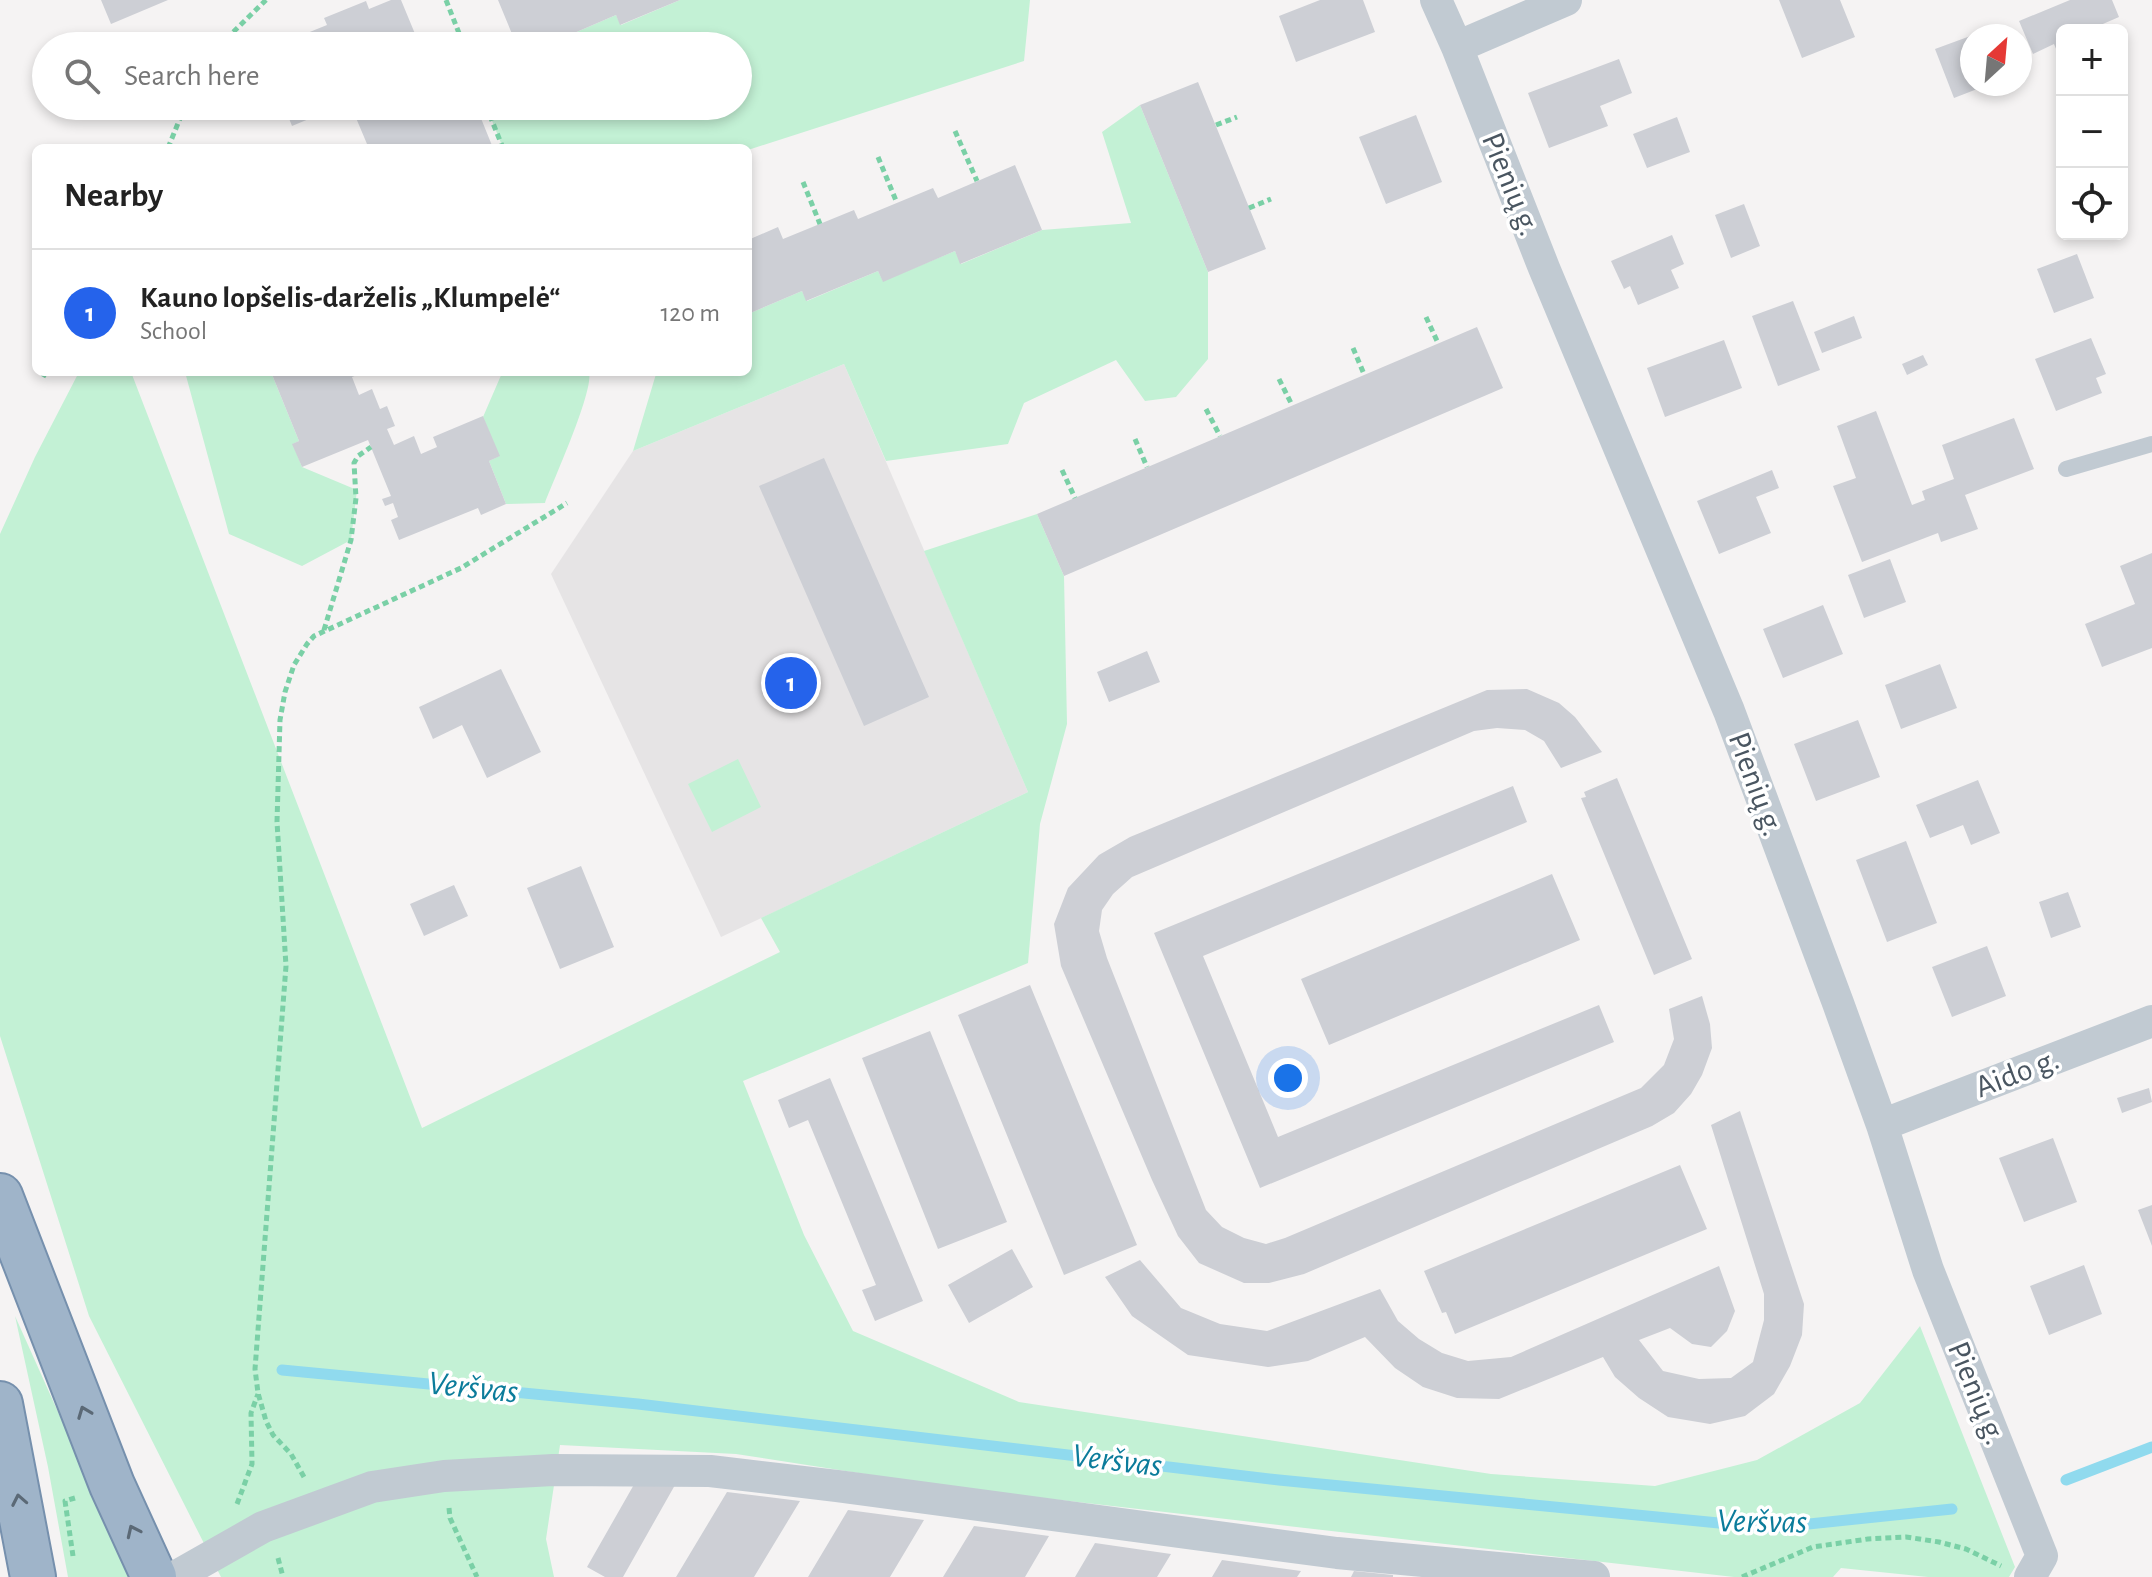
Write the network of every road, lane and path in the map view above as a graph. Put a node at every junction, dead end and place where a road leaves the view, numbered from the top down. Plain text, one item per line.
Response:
1 (266, 0) edge
2 (446, 0) edge
3 (1436, 0) edge
4 (1566, 0) edge
5 (233, 32) edge
6 (459, 32) edge
7 (1457, 47) junction
8 (1237, 117) dead end
9 (179, 120) edge
10 (492, 120) edge
11 (1216, 125) dead end
12 (955, 131) dead end
13 (170, 144) edge
14 (501, 144) edge
15 (878, 157) dead end
16 (977, 181) dead end
17 (803, 182) dead end
18 (1271, 199) dead end
19 (897, 203) dead end
20 (1249, 208) dead end
21 (820, 224) dead end
22 (1426, 317) dead end
23 (1438, 343) dead end
24 (1353, 348) dead end
25 (1364, 374) dead end
26 (1279, 379) dead end
27 (1292, 405) dead end
28 (1206, 409) dead end
29 (1220, 436) dead end
30 (1135, 439) dead end
31 (2152, 444) edge
32 (371, 447) dead end
33 (1147, 467) dead end
34 (2066, 469) dead end
35 (1062, 470) dead end
36 (1075, 498) dead end
37 (567, 503) dead end
38 (324, 631) junction
39 (2152, 1021) edge
40 (1882, 1125) junction
41 (0, 1196) edge
42 (258, 1393) junction
43 (0, 1404) edge
44 (444, 1476) junction
45 (112, 1485) junction
46 (327, 1504) junction
47 (241, 1539) junction
48 (74, 1562) dead end
49 (2021, 1574) edge
50 (33, 1577) edge
51 (154, 1577) edge
52 (175, 1577) edge
53 (477, 1577) edge
54 (1594, 1577) edge
55 (1742, 1577) edge

1 - 5 path
2 - 6 path
3 - 7 street, Pienių g.
4 - 7 street
7 - 40 street, Pienių g.
8 - 11 path
9 - 13 path
10 - 14 path
12 - 16 path
15 - 19 path
17 - 21 path
18 - 20 path
22 - 23 path
24 - 25 path
26 - 27 path
28 - 29 path
30 - 33 path
31 - 34 lane
32 - 38 path
35 - 36 path
37 - 38 path
38 - 42 path
39 - 40 street, Aido g.
40 - 49 street, Pienių g.
45 -> 41 highway
42 - 46 path
42 - 47 path
50 -> 43 highway
44 - 46 street
44 - 53 path
44 - 54 street
45 - 48 path
51 -> 45 highway
46 - 47 street
47 - 52 street
49 - 55 path

